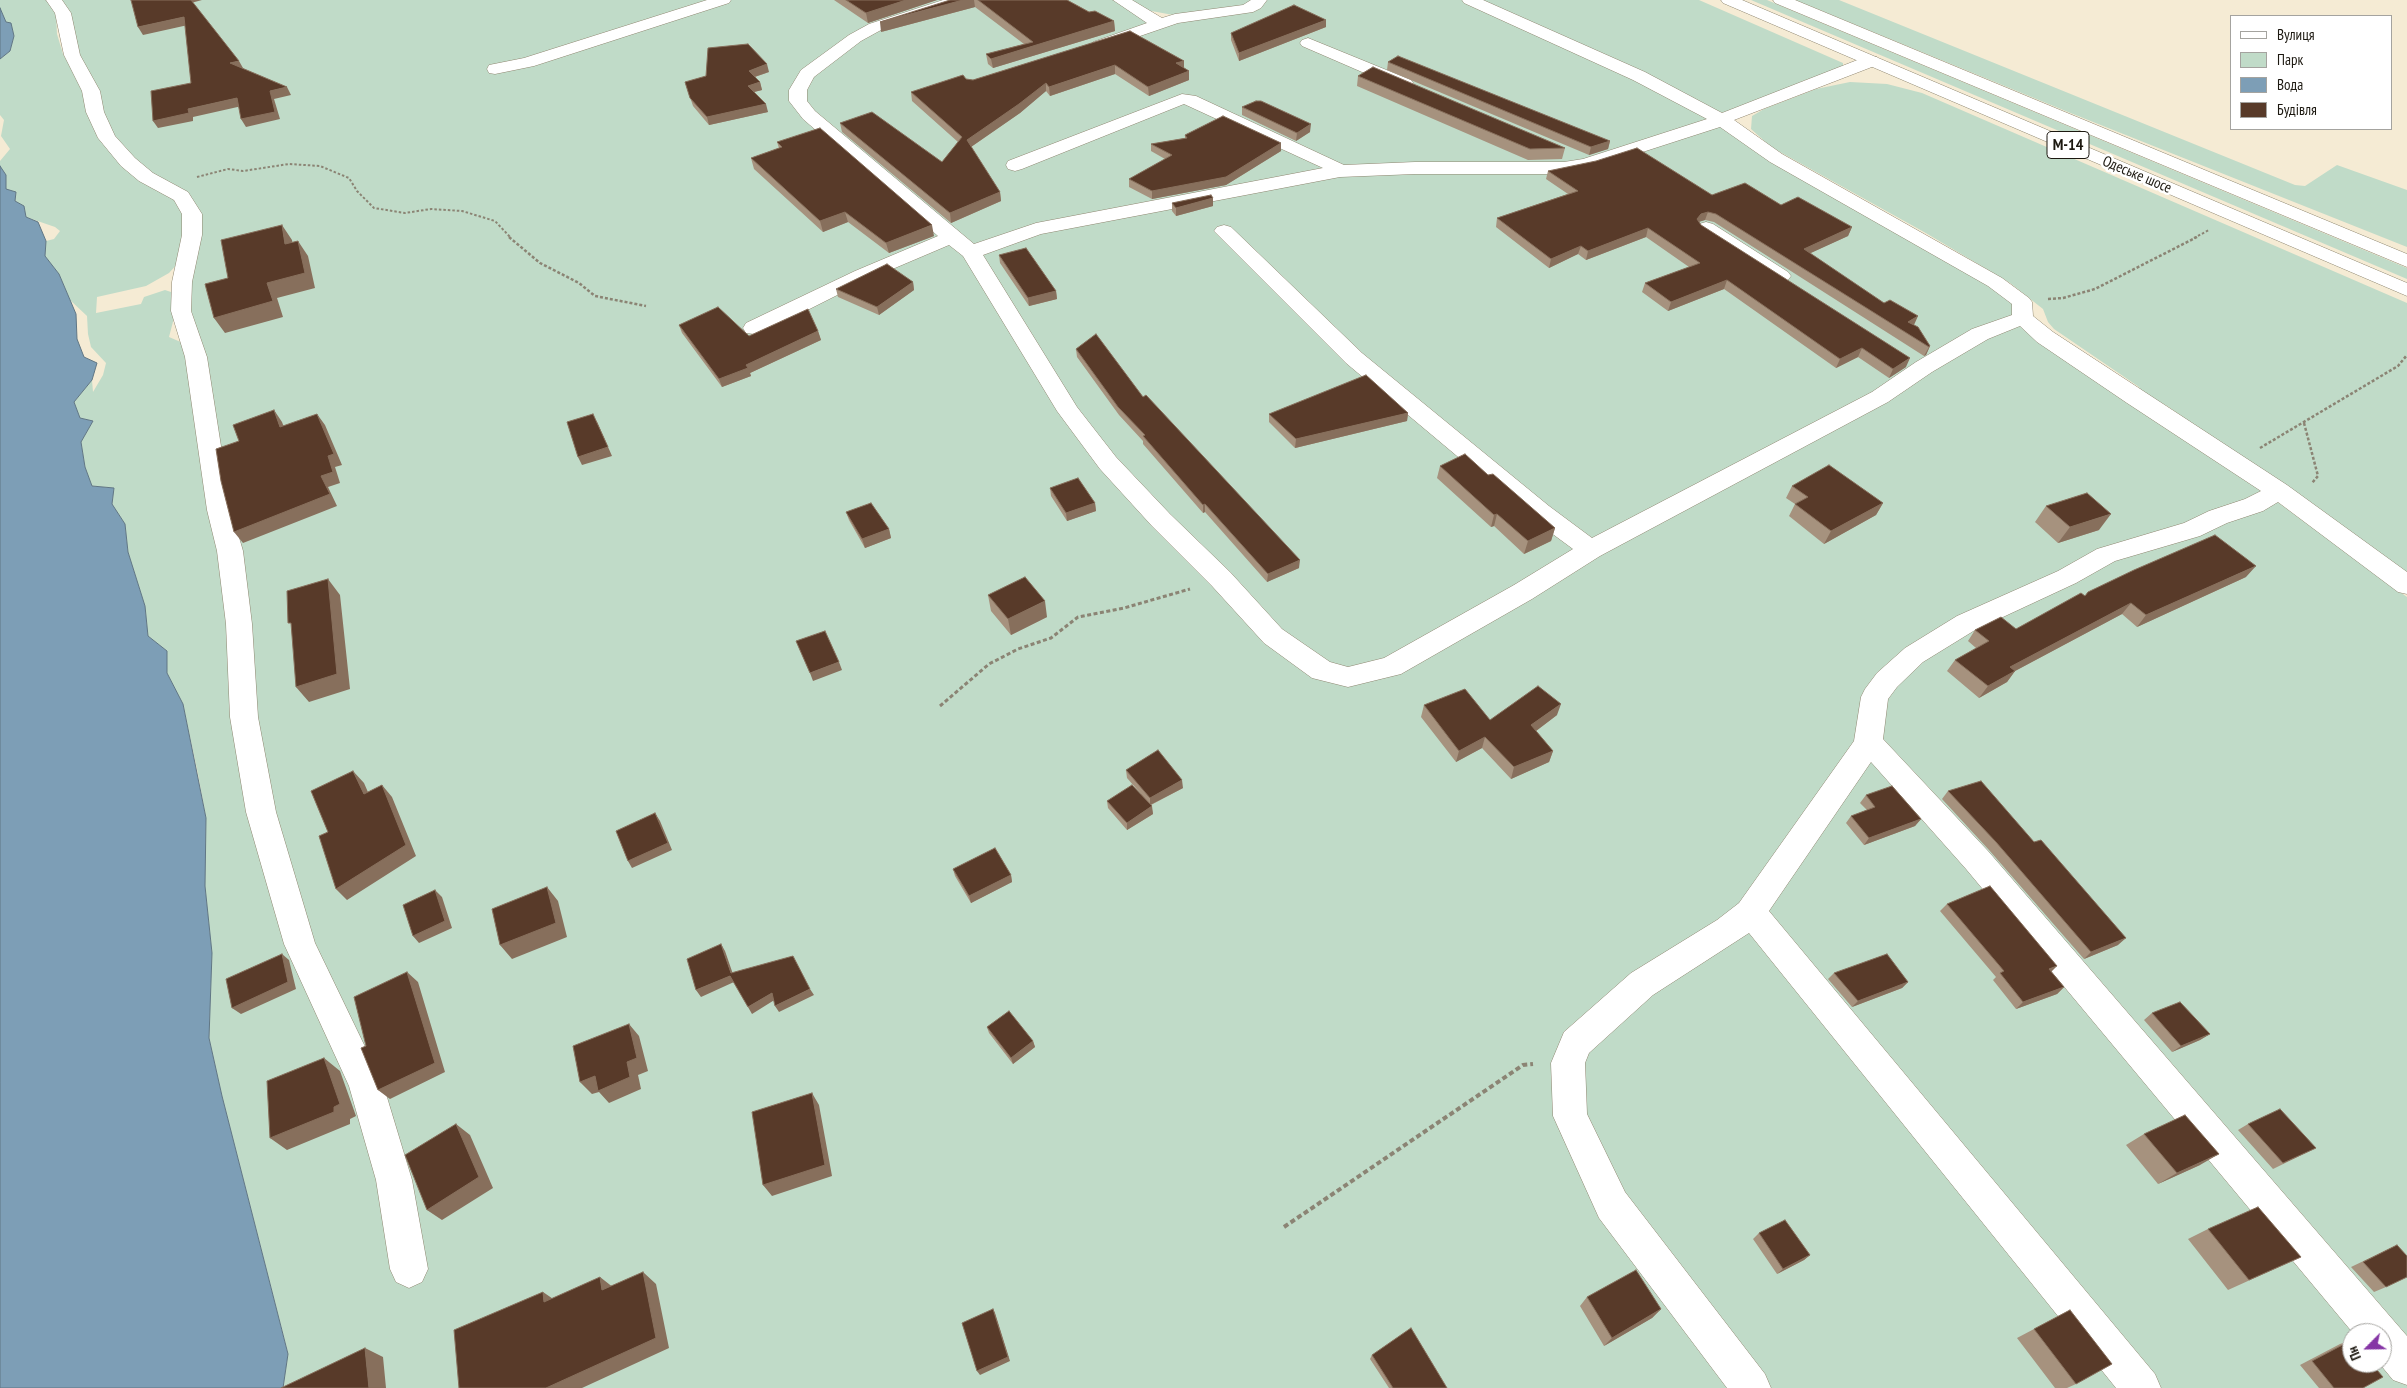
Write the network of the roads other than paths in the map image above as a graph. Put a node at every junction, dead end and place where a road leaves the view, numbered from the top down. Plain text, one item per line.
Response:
1 (54, 0) edge
2 (723, 0) edge
3 (959, 0) edge
4 (1121, 0) edge
5 (1259, 0) edge
6 (1470, 0) edge
7 (1729, 0) edge
8 (1781, 0) edge
9 (1160, 24) junction
10 (1308, 43) dead end
11 (1083, 49) edge
12 (1871, 61) junction
13 (495, 69) dead end
14 (1417, 89) edge
15 (1722, 120) junction
16 (1563, 152) edge
17 (1586, 164) junction
18 (1015, 165) dead end
19 (1340, 172) junction
20 (1706, 228) edge
21 (1224, 231) dead end
22 (951, 237) junction
23 (971, 252) junction
24 (2407, 261) edge
25 (1795, 285) edge
26 (2407, 290) edge
27 (2022, 310) junction
28 (754, 328) dead end
29 (2284, 494) junction
30 (1591, 550) junction
31 (2407, 585) edge
32 (1868, 744) junction
33 (1750, 913) junction
34 (409, 1269) dead end
35 (2370, 1323) edge
36 (2392, 1349) edge
37 (2407, 1366) edge
38 (1751, 1388) edge
39 (2141, 1388) edge

1 - 34 main road
2 - 13 main road
3 - 22 main road
4 - 9 main road
5 - 9 main road
6 - 15 main road
7 - 12 main road, Одеське шосе / М-14
8 - 24 main road, М-14
9 - 11 main road
10 - 14 main road
12 - 15 main road
12 - 26 main road, Одеське шосе / М-14
15 - 17 main road
15 - 27 main road
16 - 17 main road
17 - 19 main road
18 - 19 main road
19 - 23 main road
20 - 25 main road
21 - 30 main road
22 - 23 main road
22 - 28 main road
23 - 30 main road
27 - 29 main road
27 - 30 main road
29 - 31 main road
29 - 32 main road
32 - 33 main road
32 - 35 main road
33 - 38 main road
33 - 39 main road
36 - 37 main road

